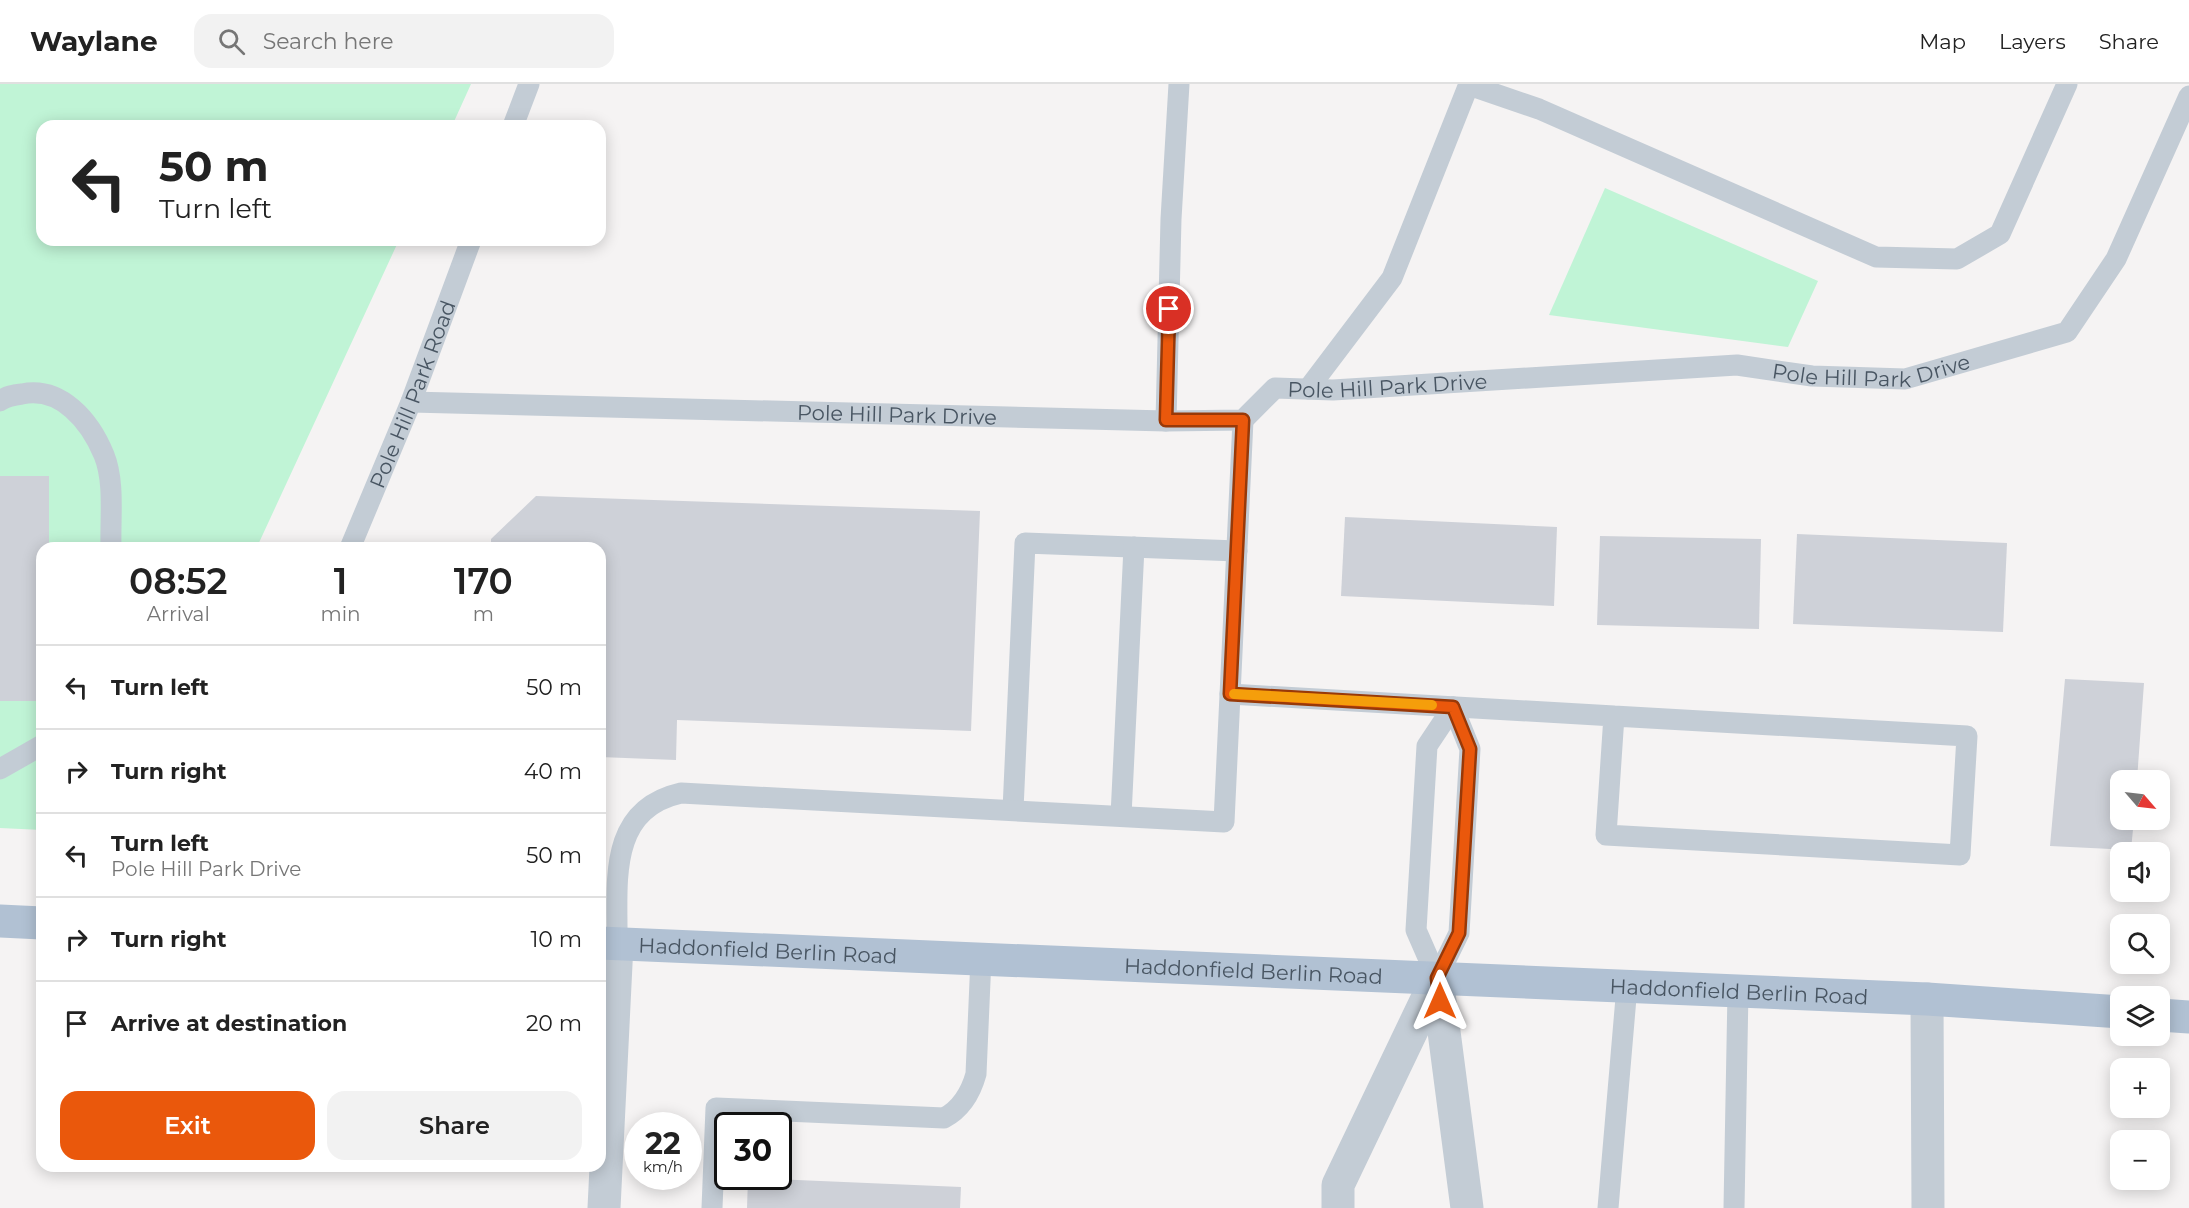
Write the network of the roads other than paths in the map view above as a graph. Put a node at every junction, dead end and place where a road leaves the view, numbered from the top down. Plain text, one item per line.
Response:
1 (529, 84) edge
2 (1179, 84) edge
3 (2067, 84) edge
4 (1469, 85) edge
5 (2189, 96) edge
6 (515, 120) edge
7 (469, 246) edge
8 (1308, 389) junction
9 (0, 400) edge
10 (411, 402) junction
11 (1166, 420) junction
12 (1243, 420) junction
13 (111, 542) edge
14 (353, 542) edge
15 (1134, 547) junction
16 (1237, 551) junction
17 (1230, 694) junction
18 (1453, 707) junction
19 (1614, 716) junction
20 (36, 748) edge
21 (0, 769) edge
22 (1013, 810) junction
23 (1121, 816) junction
24 (0, 921) edge
25 (36, 923) edge
26 (608, 943) edge
27 (981, 958) junction
28 (1437, 978) junction
29 (1627, 986) junction
30 (1738, 991) junction
31 (1927, 999) junction
32 (2110, 1011) edge
33 (2170, 1016) edge
34 (2189, 1017) edge
35 (606, 1076) edge
36 (605, 1172) edge
37 (604, 1208) edge
38 (712, 1208) edge
39 (1338, 1208) edge
40 (1467, 1208) edge
41 (1608, 1208) edge
42 (1734, 1208) edge
43 (1928, 1208) edge

1 - 6 lane
2 - 11 lane
3 - 4 lane
4 - 8 lane
5 - 8 lane, Pole Hill Park Drive
7 - 10 lane, Pole Hill Park Road
8 - 12 lane, Pole Hill Park Drive
9 - 13 lane
10 - 11 lane, Pole Hill Park Drive
10 - 14 lane, Pole Hill Park Road
11 - 12 lane, Pole Hill Park Drive
12 - 16 lane
15 - 16 lane
15 - 22 lane
15 - 23 lane
16 - 17 lane
17 - 18 lane
17 - 23 lane
18 - 19 lane
18 - 28 lane
18 - 28 lane
19 - 19 lane
20 - 21 lane
22 - 23 lane
22 - 26 lane
24 - 25 main road
26 - 27 main road, Haddonfield Berlin Road
26 - 35 street
27 - 28 main road, Haddonfield Berlin Road
27 - 38 lane
28 - 29 main road, Haddonfield Berlin Road
28 - 39 street
28 - 40 street
29 - 30 main road, Haddonfield Berlin Road
29 - 41 lane
30 - 31 main road, Haddonfield Berlin Road
30 - 42 lane
31 - 32 main road, Haddonfield Berlin Road
31 - 43 street
33 - 34 main road
36 - 37 street

